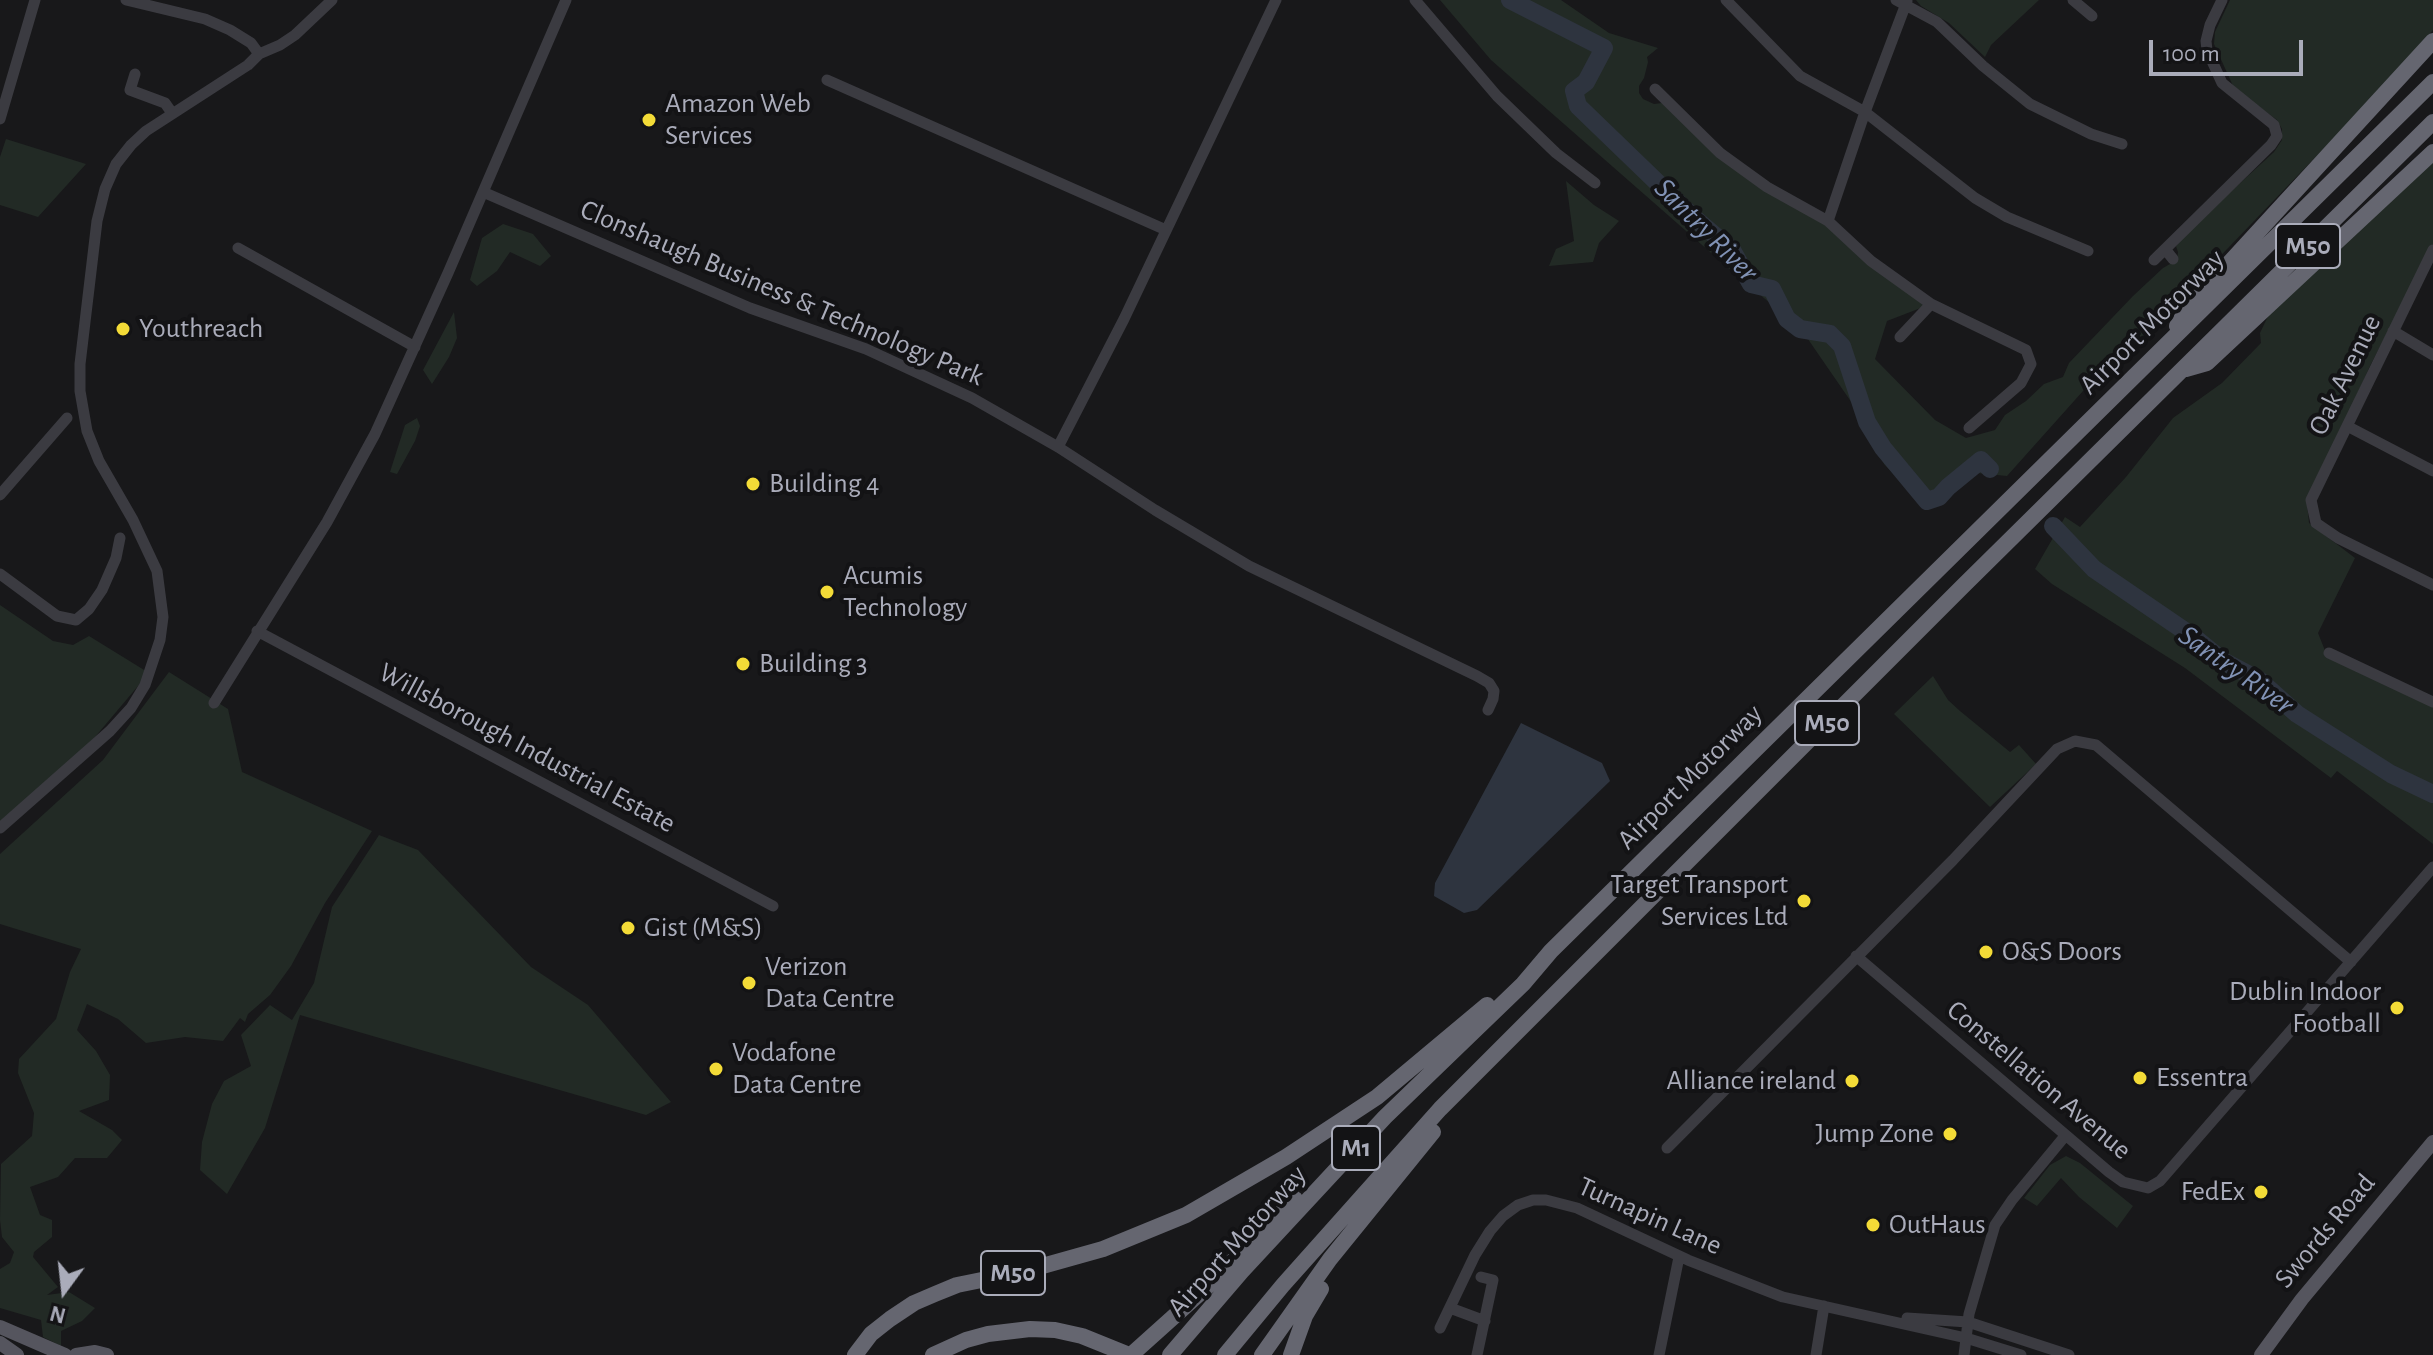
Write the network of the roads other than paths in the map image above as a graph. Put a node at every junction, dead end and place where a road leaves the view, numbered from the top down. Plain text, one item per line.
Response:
1 (35, 0) edge
2 (126, 0) edge
3 (332, 0) edge
4 (566, 0) edge
5 (1276, 0) edge
6 (1415, 0) edge
7 (1726, 0) edge
8 (2073, 0) edge
9 (2222, 0) edge
10 (1903, 2) edge
11 (2092, 16) dead end
12 (2433, 41) edge
13 (259, 54) junction
14 (135, 74) dead end
15 (827, 80) dead end
16 (2433, 82) edge
17 (1655, 89) dead end
18 (1865, 112) junction
19 (172, 113) junction
20 (0, 119) edge
21 (2433, 122) edge
22 (2122, 144) dead end
23 (2433, 152) edge
24 (1595, 183) dead end
25 (483, 192) junction
26 (1828, 221) junction
27 (1166, 230) junction
28 (238, 248) dead end
29 (2433, 250) edge
30 (2088, 251) dead end
31 (2154, 260) dead end
32 (1931, 304) junction
33 (2393, 331) junction
34 (1900, 337) dead end
35 (2169, 342) junction
36 (415, 347) junction
37 (2433, 355) edge
38 (2182, 370) junction
39 (67, 418) dead end
40 (2347, 426) junction
41 (1969, 428) dead end
42 (1058, 447) junction
43 (2433, 471) edge
44 (0, 495) edge
45 (120, 538) dead end
46 (0, 574) edge
47 (2433, 585) edge
48 (257, 631) junction
49 (2329, 653) dead end
50 (2433, 702) edge
51 (214, 703) dead end
52 (1488, 710) dead end
53 (0, 828) edge
54 (2433, 867) edge
55 (773, 906) dead end
56 (1551, 951) junction
57 (1856, 956) junction
58 (2351, 962) junction
59 (1541, 1007) junction
60 (1385, 1117) junction
61 (2065, 1136) junction
62 (2433, 1142) edge
63 (1667, 1148) dead end
64 (1356, 1229) junction
65 (1679, 1257) junction
66 (1481, 1277) dead end
67 (1824, 1306) junction
68 (1450, 1308) junction
69 (1882, 1317) junction
70 (1485, 1321) junction
71 (1968, 1322) junction
72 (0, 1327) edge
73 (1440, 1328) dead end
74 (1966, 1338) junction
75 (0, 1343) edge
76 (17, 1355) edge
77 (65, 1355) edge
78 (76, 1355) edge
79 (107, 1355) edge
80 (855, 1355) edge
81 (933, 1355) edge
82 (1130, 1355) edge
83 (1170, 1355) edge
84 (1225, 1355) edge
85 (1262, 1355) edge
86 (1291, 1355) edge
87 (1477, 1355) edge
88 (1659, 1355) edge
89 (1816, 1355) edge
90 (1964, 1355) edge
91 (2021, 1355) edge
92 (2069, 1355) edge
93 (2261, 1355) edge

1 - 20 street
2 - 13 street
3 - 13 street
4 - 25 street
5 - 27 street
6 - 24 street
7 - 18 street
8 - 11 street
9 - 31 street
10 - 18 street
10 - 22 street
12 - 35 highway
13 - 19 street
14 - 19 street
15 - 27 street
16 - 35 highway, Airport Motorway / M50
17 - 26 street
18 - 26 street
18 - 30 street
19 - 53 street
21 - 38 highway, Airport Motorway / M50
23 - 38 highway
25 - 36 street
25 - 42 street, Clonshaugh Business & Technology Park
26 - 32 street
27 - 42 street
28 - 36 street
29 - 33 street, Oak Avenue
32 - 34 street
32 - 41 street
33 - 37 street
33 - 40 street, Oak Avenue
35 - 56 highway, Airport Motorway / M50
36 - 48 street
38 - 59 highway, Airport Motorway / M50
39 - 44 street
40 - 43 street
40 - 47 street, Oak Avenue
42 - 52 street, Clonshaugh Business & Technology Park
45 - 46 street
48 - 51 street
48 - 55 street, Willsborough Industrial Estate
49 - 50 street
54 - 58 street, Constellation Avenue
56 - 60 highway, Airport Motorway / M1
56 - 80 highway, M50
57 - 58 street
57 - 61 street, Constellation Avenue
57 - 63 street
58 - 61 street, Constellation Avenue
59 - 64 highway, M50
59 - 84 highway, Airport Motorway / M1
60 - 82 highway
60 - 83 highway, Airport Motorway / M1
61 - 71 street
62 - 93 main road, Swords Road
64 - 85 highway
64 - 86 highway, M50
65 - 67 street, Turnapin Lane
65 - 68 street, Turnapin Lane
65 - 88 street
66 - 70 street
67 - 69 street, Turnapin Lane
67 - 89 street
68 - 70 street
68 - 73 street, Turnapin Lane
69 - 71 street, Turnapin Lane
69 - 74 street, Turnapin Lane
70 - 87 street
71 - 74 street
71 - 92 street, Turnapin Lane
72 - 77 main road
74 - 90 street
74 - 91 street, Turnapin Lane
75 - 76 main road
78 - 79 main road
81 - 82 highway

